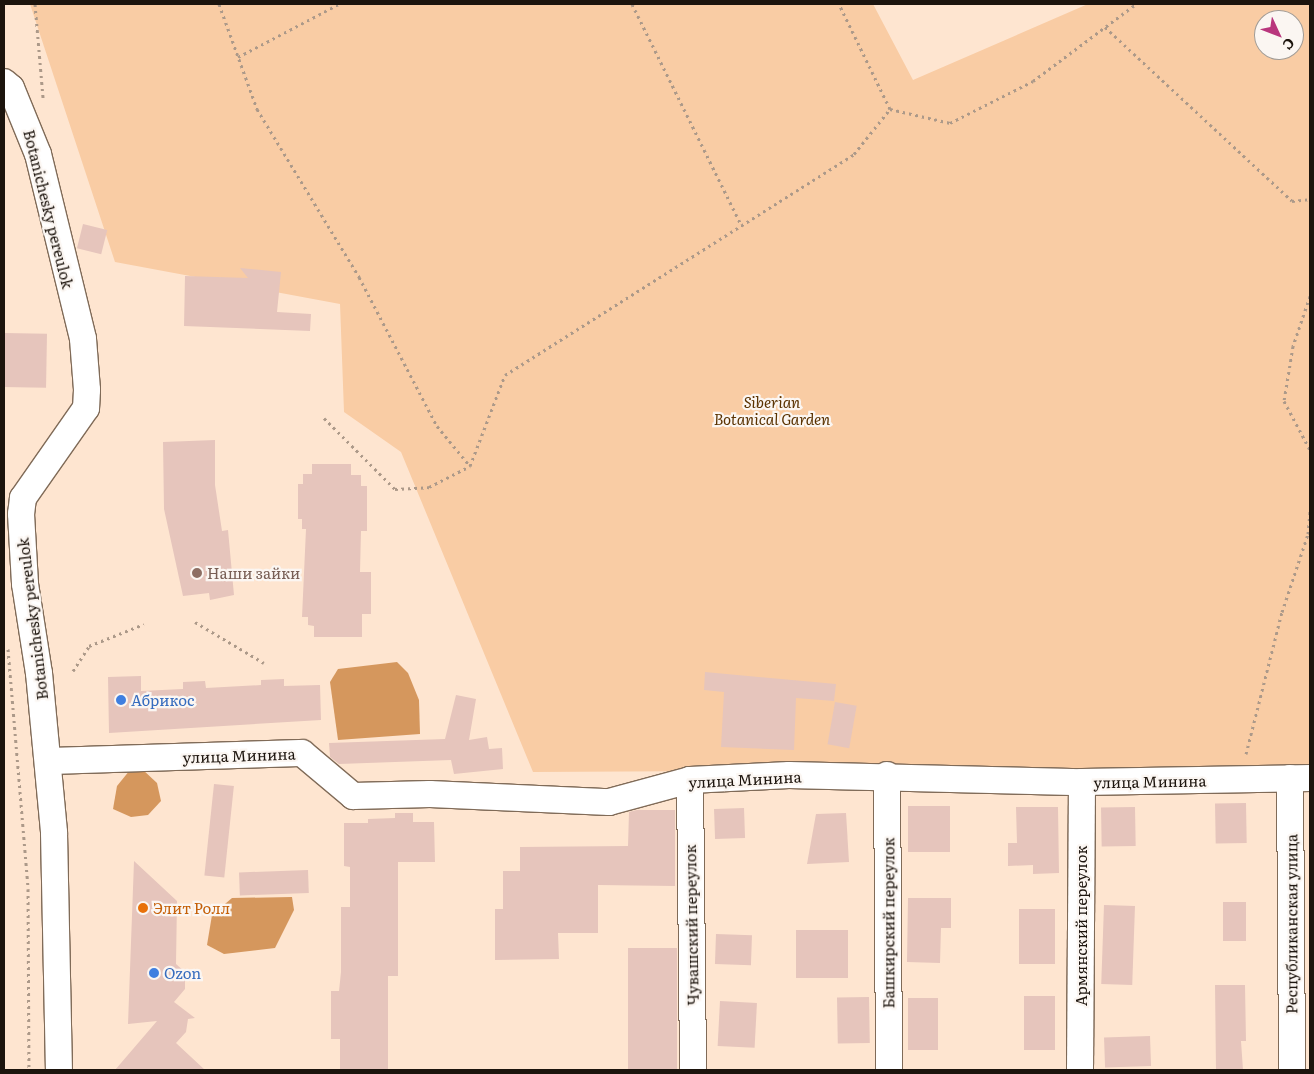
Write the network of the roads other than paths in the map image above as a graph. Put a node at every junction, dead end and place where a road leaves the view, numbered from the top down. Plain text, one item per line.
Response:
1 (4, 82) edge
2 (48, 761) junction
3 (886, 776) junction
4 (1300, 778) edge
5 (690, 780) junction
6 (1082, 782) junction
7 (59, 1070) edge
8 (693, 1070) edge
9 (888, 1070) edge
10 (1080, 1070) edge
11 (1292, 1070) edge

1 - 2 street, Botanichesky pereulok
2 - 5 street, улица Минина
2 - 7 street, Botanichesky pereulok
3 - 5 street, улица Минина
3 - 6 street, улица Минина
3 - 9 street, Башкирский переулок
4 - 6 street, улица Минина
4 - 11 street, Республиканская улица
5 - 8 street, Чувашский переулок
6 - 10 street, Армянский переулок

